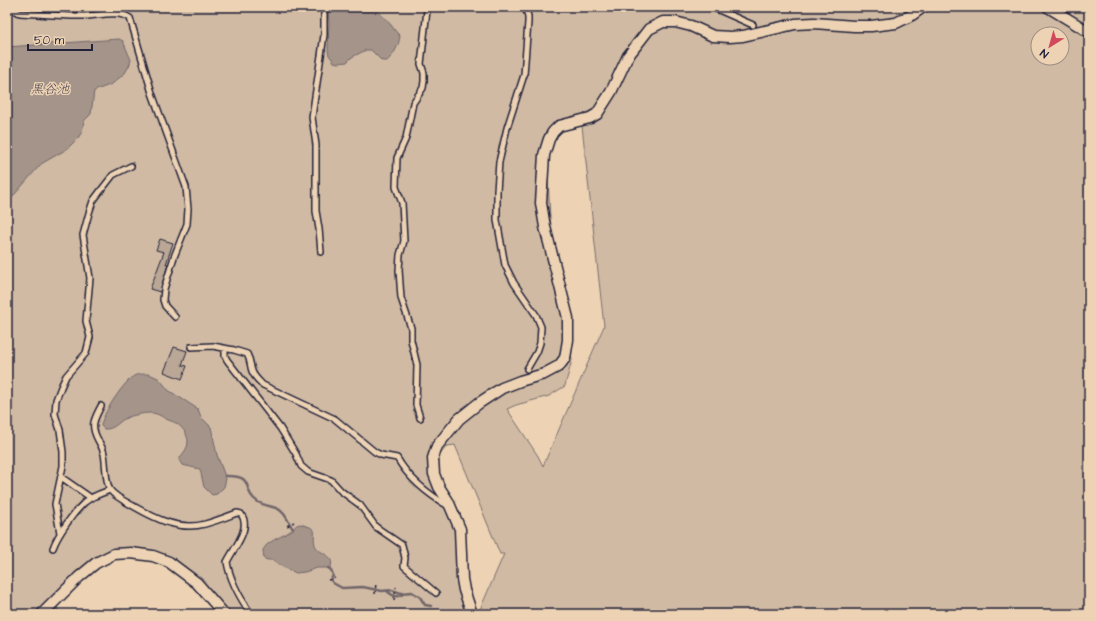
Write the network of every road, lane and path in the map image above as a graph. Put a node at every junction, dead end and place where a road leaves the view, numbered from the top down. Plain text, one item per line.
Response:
1 (12, 7) edge
2 (324, 7) edge
3 (525, 7) edge
4 (712, 7) edge
5 (923, 7) edge
6 (1048, 7) edge
7 (428, 10) dead end
8 (753, 25) dead end
9 (1089, 32) edge
10 (131, 166) dead end
11 (321, 252) dead end
12 (175, 317) dead end
13 (191, 347) dead end
14 (226, 349) junction
15 (527, 369) dead end
16 (101, 406) dead end
17 (420, 418) dead end
18 (61, 477) junction
19 (110, 490) junction
20 (91, 498) junction
21 (450, 507) junction
22 (294, 522) dead end
23 (287, 526) dead end
24 (60, 533) junction
25 (53, 548) dead end
26 (335, 578) dead end
27 (328, 580) dead end
28 (376, 582) dead end
29 (396, 587) dead end
30 (436, 593) dead end
31 (375, 594) dead end
32 (394, 600) dead end
33 (42, 614) edge
34 (224, 614) edge
35 (251, 614) edge
36 (472, 614) edge

1 - 12 lane
2 - 11 lane
3 - 15 lane
4 - 8 lane
5 - 21 street
6 - 9 street
7 - 17 lane
10 - 18 lane
13 - 14 lane
14 - 21 lane
14 - 30 lane
16 - 19 lane
18 - 20 lane
18 - 24 lane
19 - 20 lane
19 - 35 lane
20 - 24 lane
21 - 36 street
22 - 23 path
24 - 25 lane
26 - 27 path
28 - 31 path
29 - 32 path
33 - 34 street

